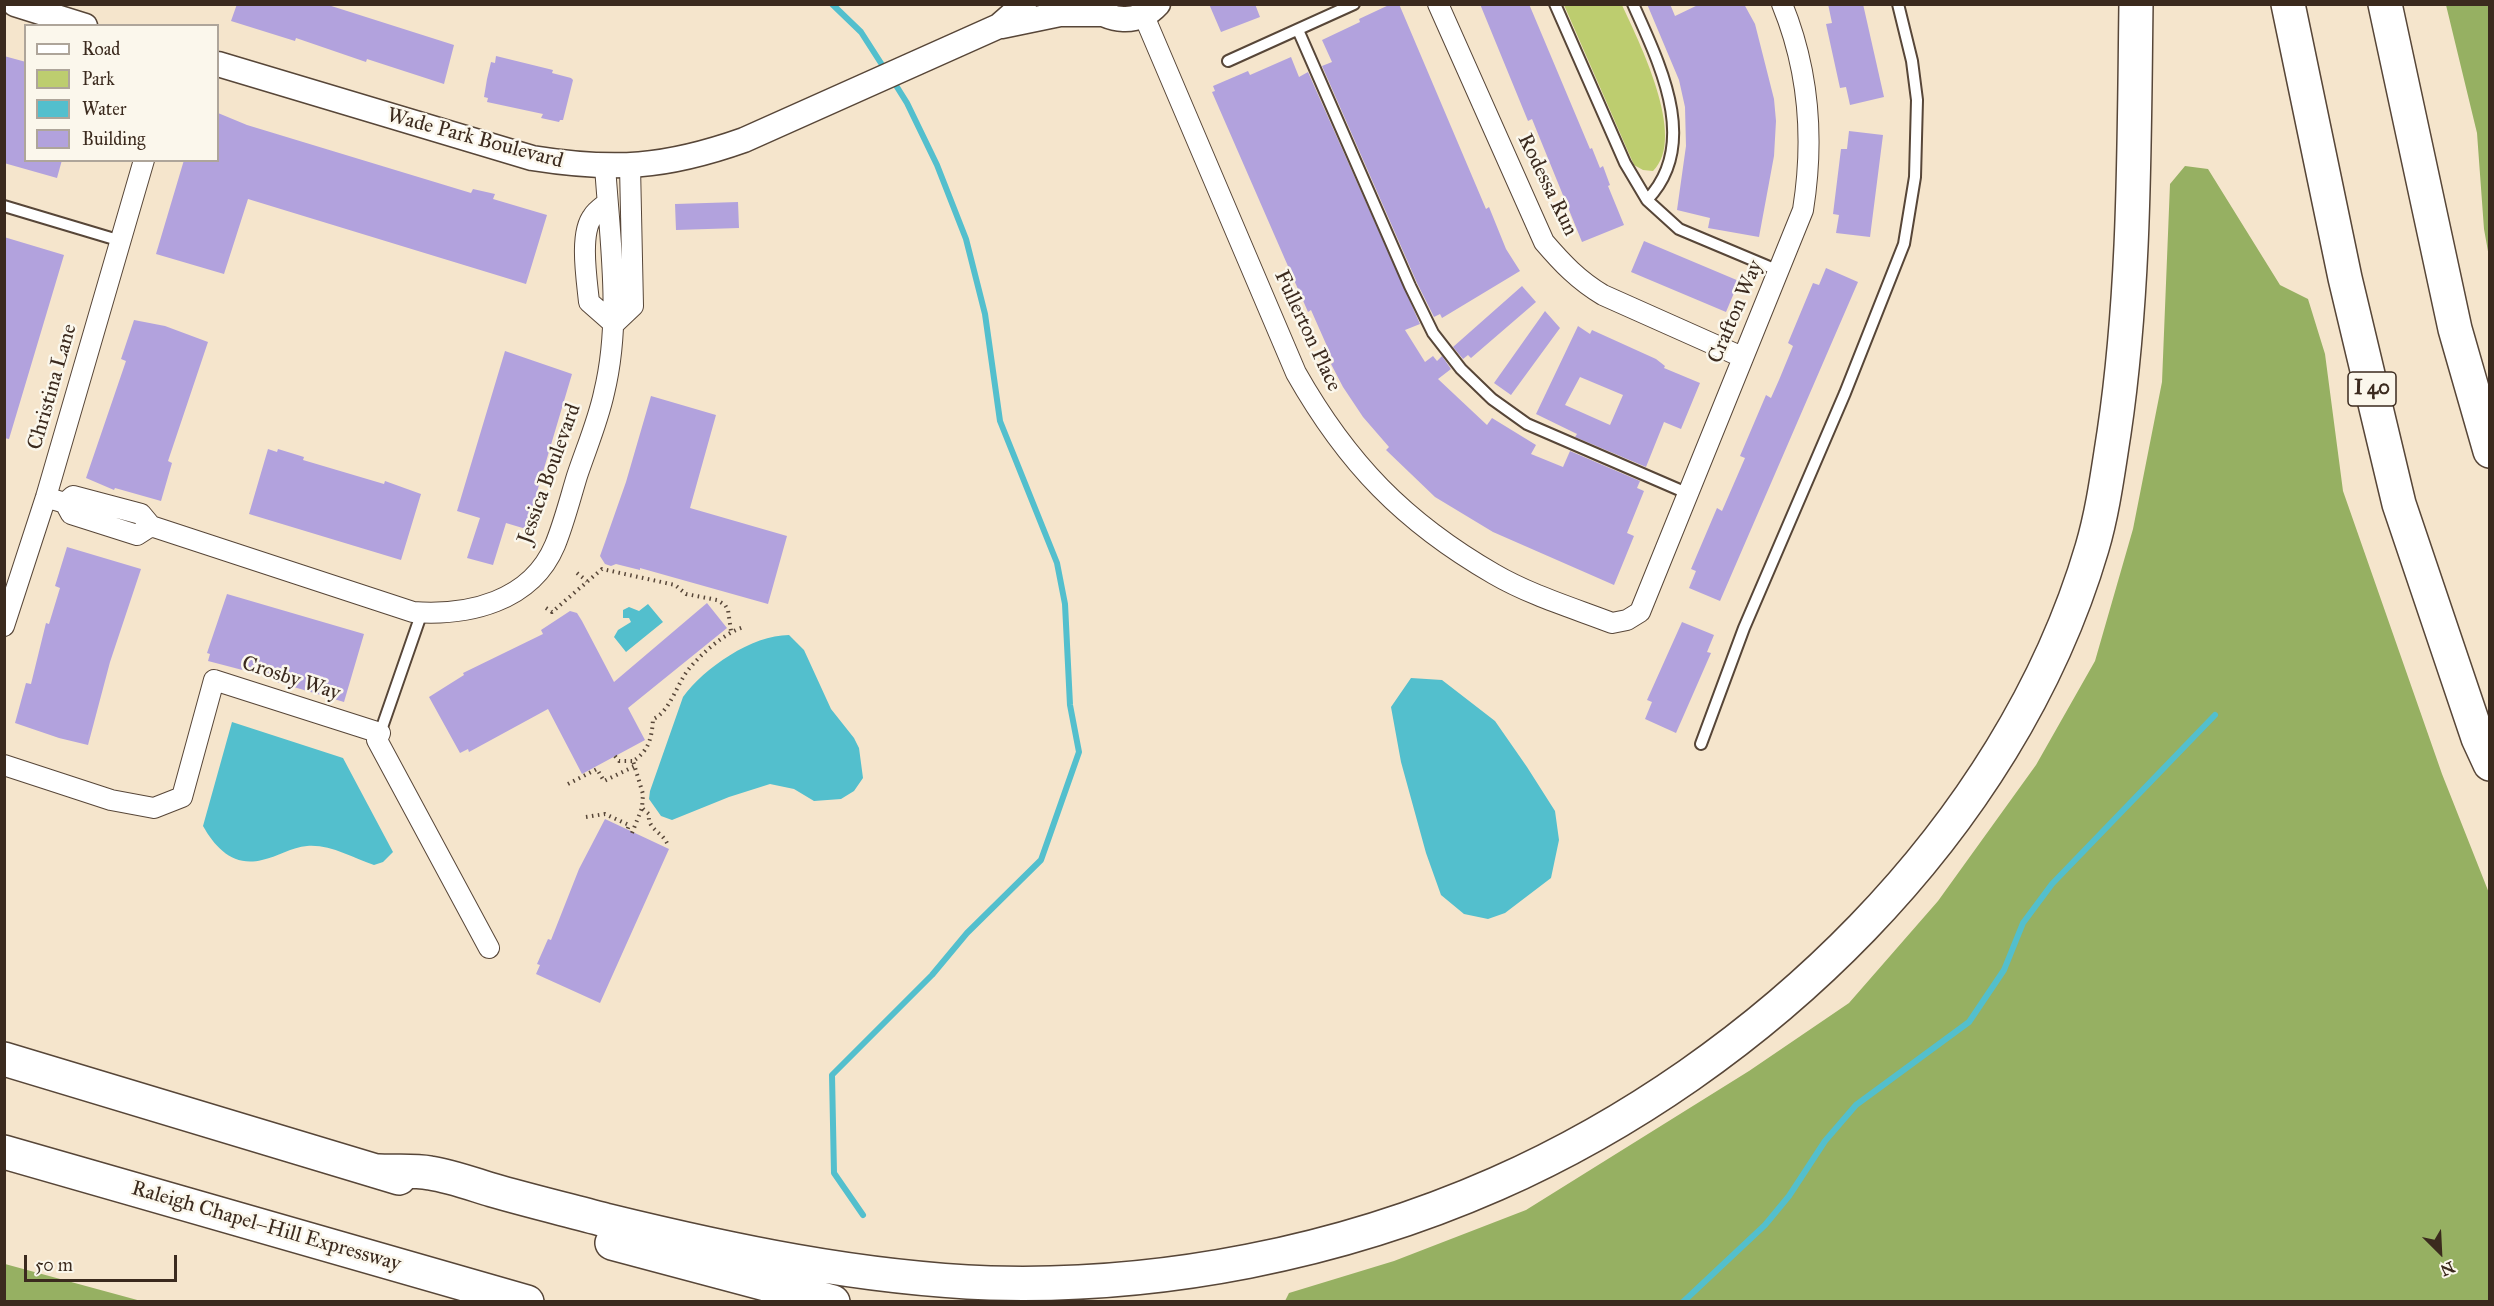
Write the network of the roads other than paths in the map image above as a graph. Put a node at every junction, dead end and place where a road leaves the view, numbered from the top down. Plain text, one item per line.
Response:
1 (15, 4) edge
2 (1024, 4) edge
3 (1354, 4) edge
4 (1555, 4) edge
5 (1633, 4) edge
6 (1782, 4) edge
7 (1898, 4) edge
8 (2136, 4) edge
9 (2288, 4) edge
10 (2385, 4) edge
11 (1443, 6) edge
12 (1094, 9) edge
13 (1151, 10) edge
14 (79, 24) edge
15 (999, 26) junction
16 (1298, 30) junction
17 (1228, 61) dead end
18 (219, 64) edge
19 (143, 162) edge
20 (604, 166) junction
21 (630, 166) junction
22 (1647, 200) junction
23 (607, 203) junction
24 (4, 206) edge
25 (121, 241) junction
26 (633, 246) junction
27 (586, 248) junction
28 (610, 248) junction
29 (1779, 271) junction
30 (614, 324) junction
31 (1742, 357) junction
32 (2490, 451) edge
33 (1689, 494) junction
34 (46, 498) junction
35 (65, 503) junction
36 (109, 505) junction
37 (102, 524) junction
38 (151, 526) junction
39 (422, 612) junction
40 (1627, 620) joint
41 (4, 626) edge
42 (380, 733) junction
43 (1701, 744) dead end
44 (2490, 764) edge
45 (4, 765) edge
46 (489, 948) dead end
47 (4, 1059) edge
48 (4, 1152) edge
49 (378, 1171) junction
50 (527, 1302) edge
51 (833, 1302) edge

1 - 14 street
2 - 15 street, Wade Park Boulevard
3 - 16 lane
4 - 22 lane
5 - 22 lane
6 - 29 street, Crafton Way
7 - 43 lane
8 - 49 highway
9 - 44 highway, I 40
10 - 32 highway
11 - 31 street, Rodessa Run
12 - 13 street, Wade Park Boulevard
12 - 15 street, Wade Park Boulevard
13 - 40 street, Fullerton Place
15 - 21 street, Wade Park Boulevard
16 - 17 lane
16 - 33 lane
18 - 20 street, Wade Park Boulevard
19 - 25 street, Christina Lane
20 - 21 street, Wade Park Boulevard
20 - 23 street, Jessica Boulevard
21 - 26 street
22 - 29 lane
23 - 27 street
23 - 28 street, Jessica Boulevard
24 - 25 lane
25 - 34 street, Christina Lane
26 - 28 street
26 - 30 street
27 - 28 street
27 - 30 street
28 - 30 street, Jessica Boulevard
29 - 31 street, Crafton Way
30 - 39 street, Jessica Boulevard
31 - 33 street, Crafton Way
33 - 40 street, Crafton Way
34 - 35 street, Jessica Boulevard
34 - 41 street, Christina Lane
35 - 36 street, Jessica Boulevard
35 - 37 street, Jessica Boulevard
36 - 37 street
36 - 38 street, Jessica Boulevard
37 - 38 street, Jessica Boulevard
38 - 39 street, Jessica Boulevard
39 - 42 lane
42 - 45 street, Crosby Way
42 - 46 street
47 - 49 highway
48 - 50 highway, Raleigh Chapel–Hill Expressway
49 - 51 highway

